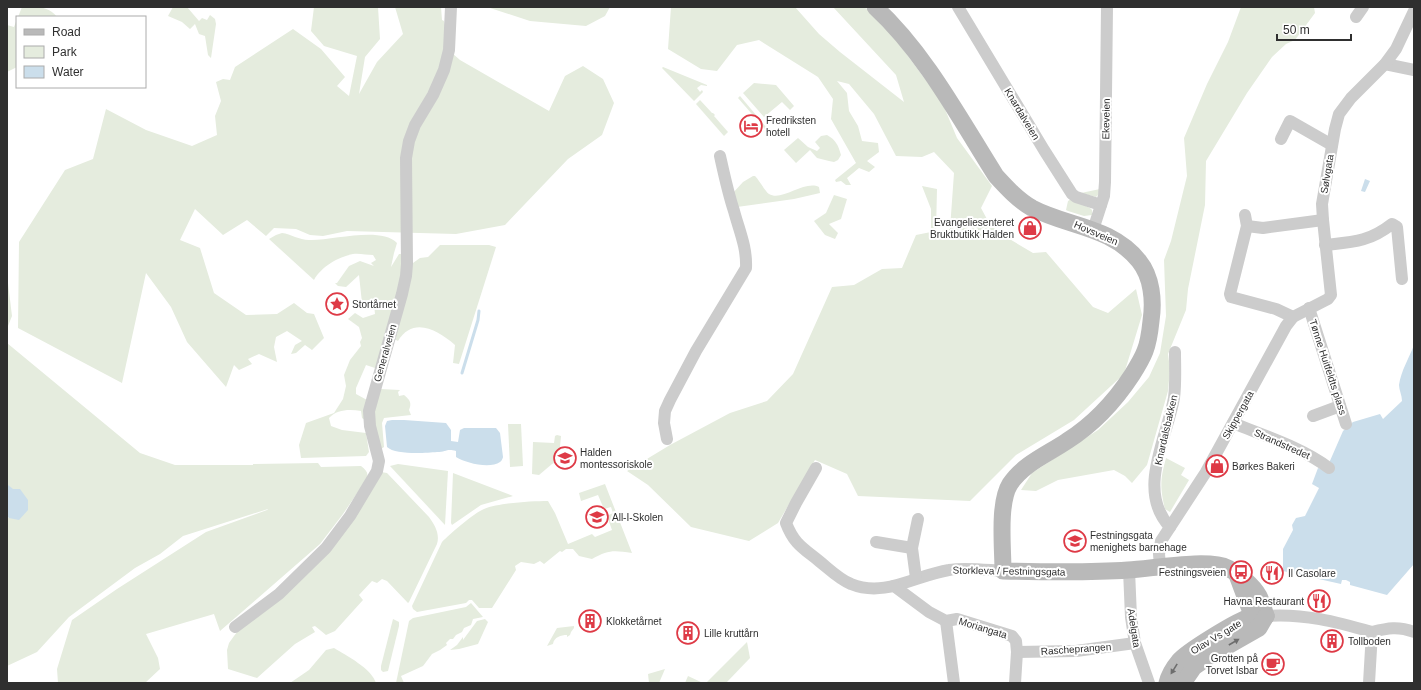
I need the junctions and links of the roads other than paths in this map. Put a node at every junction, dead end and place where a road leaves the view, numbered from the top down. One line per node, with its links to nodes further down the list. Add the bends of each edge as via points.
1 (451, 7): 38 (street, Generalveien, via 450,50 433,95 415,125 406,158 406,276 369,411 379,462 377,471 350,516 326,548 279,594)
2 (875, 7): 13 (street, Hovsveien, via 902,33 919,56 996,176 1010,191 1033,208)
3 (958, 7): 11 (street, Knardalveien, via 1072,194)
4 (1107, 7): 11 (street, Ekeveien, via 1105,182)
5 (1414, 11): 6 (street, Sølvgata, via 1396,49)
6 (1385, 64): 7 (street); 9 (street, Sølvgata, via 1351,98 1339,114)
7 (1414, 70)
8 (1281, 139): 9 (street, via 1290,121)
9 (1332, 145): 12 (street, Sølvgata, via 1322,204)
10 (720, 156): 24 (street, via 733,210 745,244 746,268 670,400 665,411 664,423)
11 (1101, 205): 13 (street, Ekeveien)
12 (1323, 220): 14 (street, Sølvgata); 18 (street, via 1263,228 1246,220 1230,297 1276,309)
13 (1093, 230): 32 (street, Hovsveien, via 1120,242 1139,260 1147,275 1151,286 1152,316 1145,351 1122,390 1102,413 1083,430 1028,465 1009,485 1002,517)
14 (1326, 245): 15 (street, via 1371,238 1392,224 1397,227); 16 (street, Sølvgata, via 1331,295)
15 (1402, 278)
16 (1328, 299): 17 (street, Tønne Huitfeldts plass)
17 (1309, 308): 18 (street); 20 (street, Tønne Huitfeldts plass)
18 (1292, 317): 22 (street, Skippergata)
19 (1175, 352): 28 (street, Knardalsbakken, via 1174,399 1158,457 1154,492 1164,521)
20 (1340, 406): 21 (street); 23 (street, Tønne Huitfeldts plass)
21 (1313, 416)
22 (1234, 423): 26 (street, Strandstredet, via 1295,449); 28 (street, Skippergata)
23 (1346, 424)
24 (667, 439)
25 (816, 468): 35 (street, Storkleva / Festningsgata, via 786,523 791,536 800,546 850,584 879,589)
26 (1329, 468)
27 (918, 519): 30 (street)
28 (1170, 527): 31 (street, Skippergata, via 1161,541)
29 (876, 542): 30 (street)
30 (912, 548): 34 (street)
31 (1160, 566): 33 (street, Storkleva / Festningsgata); 36 (street, Storkleva / Festningsgata, via 1211,564 1235,573 1251,585 1259,596)
32 (1004, 570): 33 (street, Storkleva / Festningsgata); 34 (street, Storkleva / Festningsgata, via 950,570)
33 (1129, 570): 41 (street, Adelgata)
34 (916, 578): 35 (street, Storkleva / Festningsgata)
35 (894, 586): 37 (street, Moriangata, via 929,612)
36 (1266, 616): 39 (street, via 1311,617); 46 (street, Olav Vs gate, one-way to 46, via 1250,617 1197,647 1180,660); 47 (street, Olav Vs gate, one-way to 36, via 1194,667 1259,628)
37 (946, 621): 42 (street, Moriangata, via 957,619 1012,636 1016,641); 43 (street)
38 (235, 627)
39 (1372, 632): 40 (street, via 1395,627); 48 (street)
40 (1414, 632)
41 (1135, 643): 42 (street, Rascheprangen, via 1076,651); 45 (street, Adelgata)
42 (1017, 652): 44 (street, Moriangata)
43 (954, 683)
44 (1015, 683)
45 (1149, 683)
46 (1167, 683)
47 (1183, 683)
48 (1369, 683)

